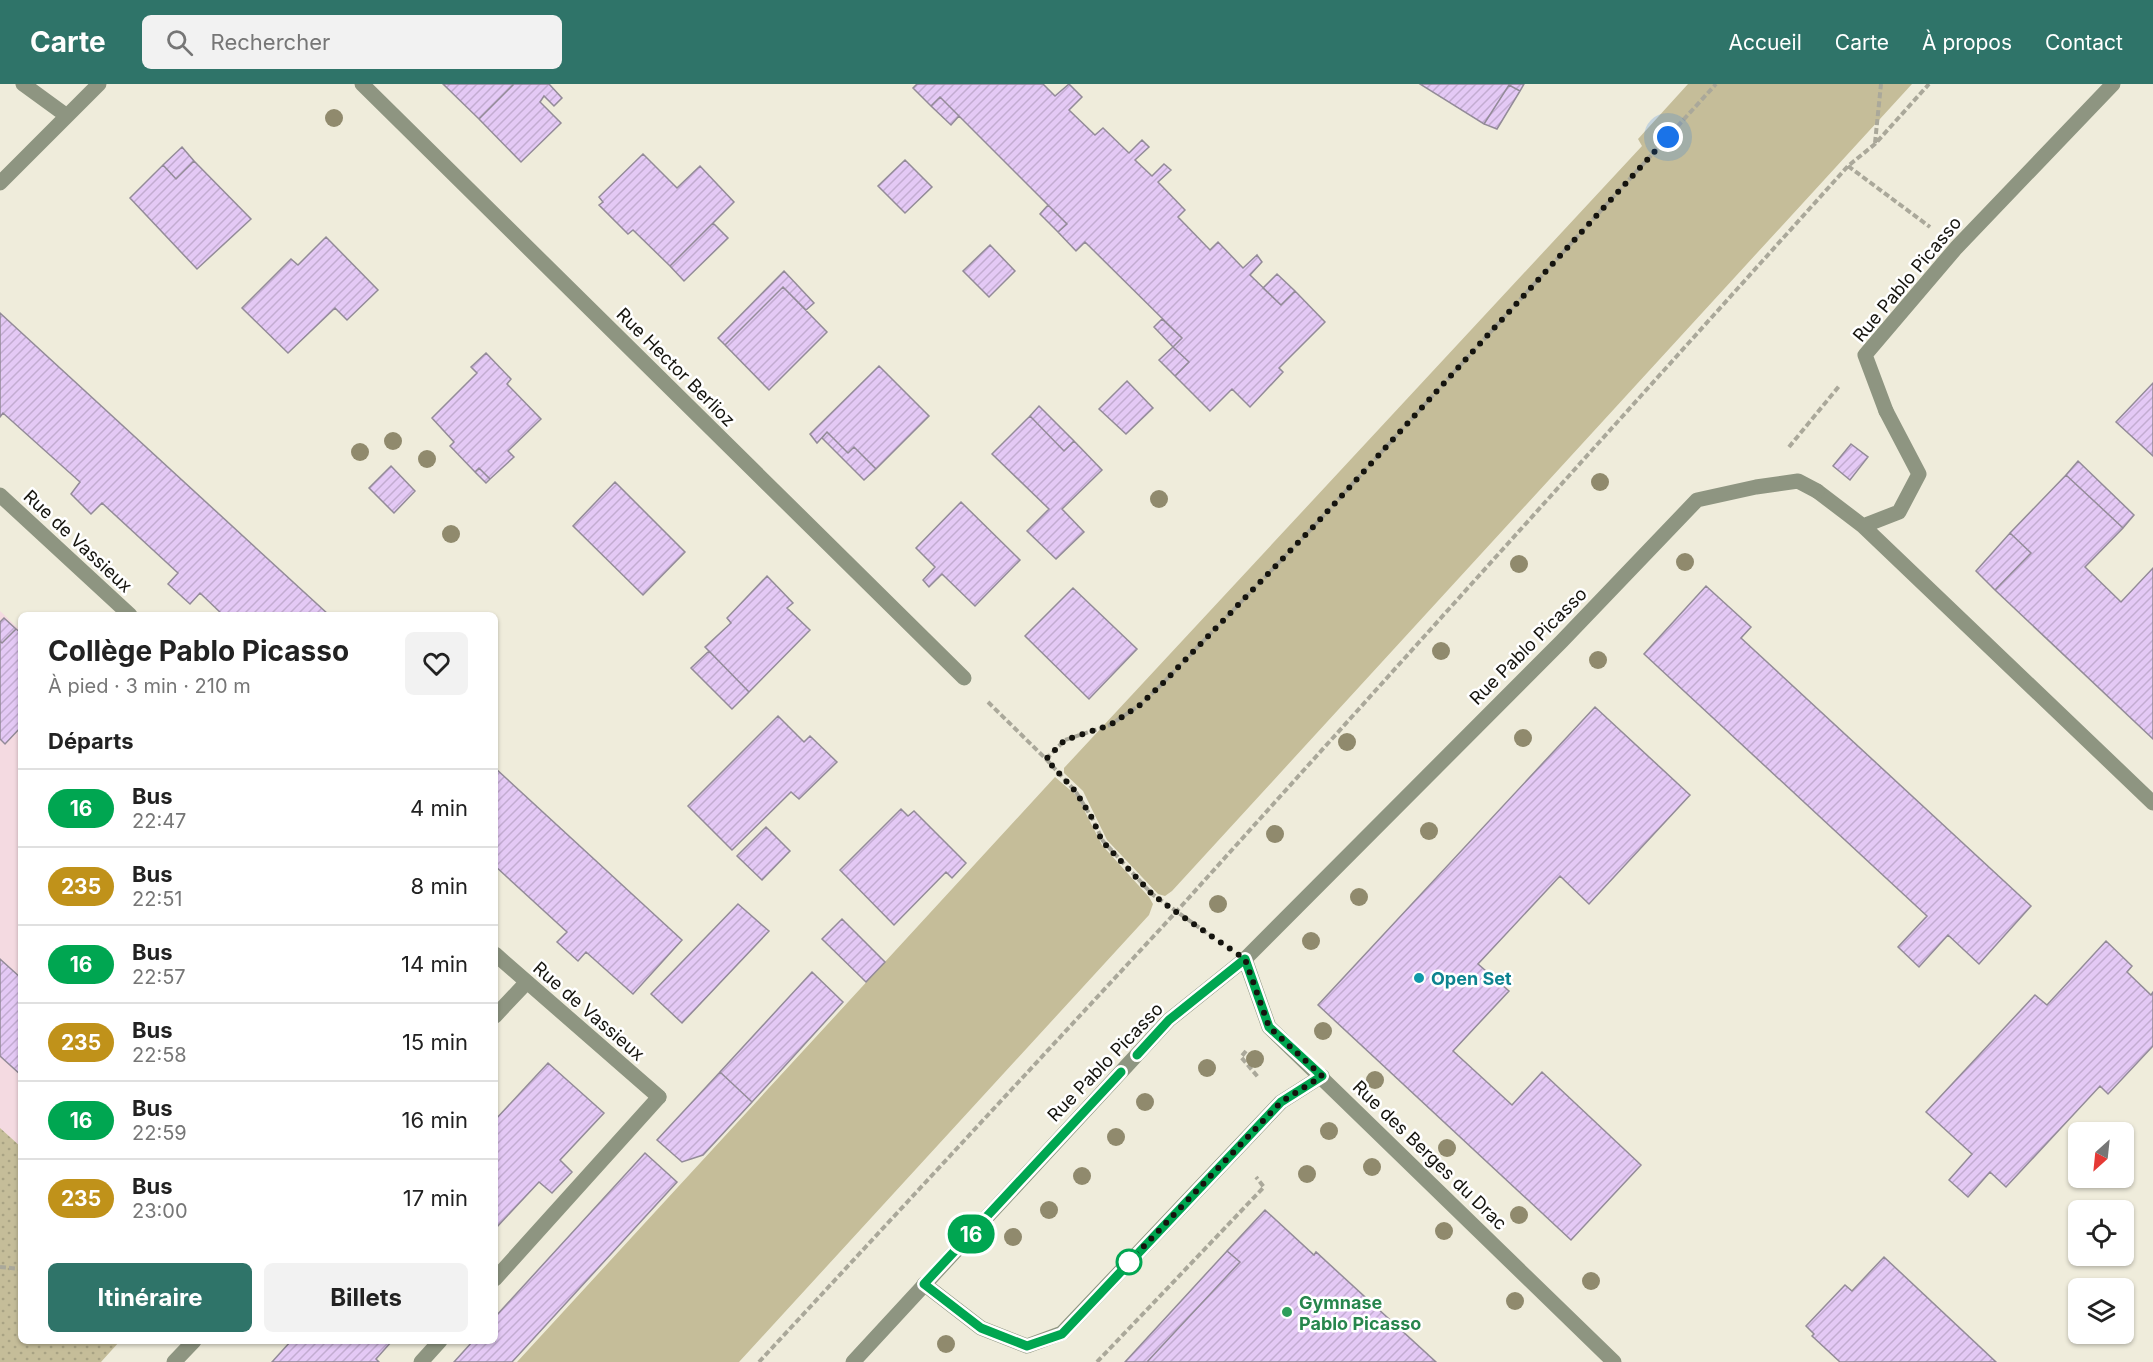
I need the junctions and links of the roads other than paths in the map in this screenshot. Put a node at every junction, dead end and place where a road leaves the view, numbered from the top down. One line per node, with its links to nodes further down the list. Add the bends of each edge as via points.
1 (23, 84): 5 (street)
2 (99, 84): 5 (street)
3 (362, 84): 10 (street, Rue Hector Berlioz)
4 (2113, 84): 8 (street, Rue Pablo Picasso, via 1956,248 1865,354 1886,411 1919,474 1899,512)
5 (67, 116): 6 (street)
6 (0, 183)
7 (0, 495): 9 (street, Rue de Vassieux)
8 (1863, 526): 11 (street); 13 (street, Rue Pablo Picasso, via 1798,481 1697,500)
9 (126, 612)
10 (964, 678)
11 (2153, 803)
12 (498, 957): 14 (street, Rue de Vassieux)
13 (1245, 959): 16 (street, Rue des Berges du Drac, via 1269,1027); 18 (street, Rue Pablo Picasso, via 1169,1020)
14 (526, 982): 15 (street); 17 (street, Rue de Vassieux, via 659,1097)
15 (498, 1013)
16 (1322, 1076): 18 (street, via 1281,1102 1062,1334 1027,1346 981,1328); 24 (street, Rue des Berges du Drac)
17 (498, 1276)
18 (924, 1284): 23 (street, Rue Pablo Picasso)
19 (191, 1344): 21 (street)
20 (437, 1344): 22 (street)
21 (174, 1362)
22 (421, 1362)
23 (853, 1362)
24 (1614, 1362)

